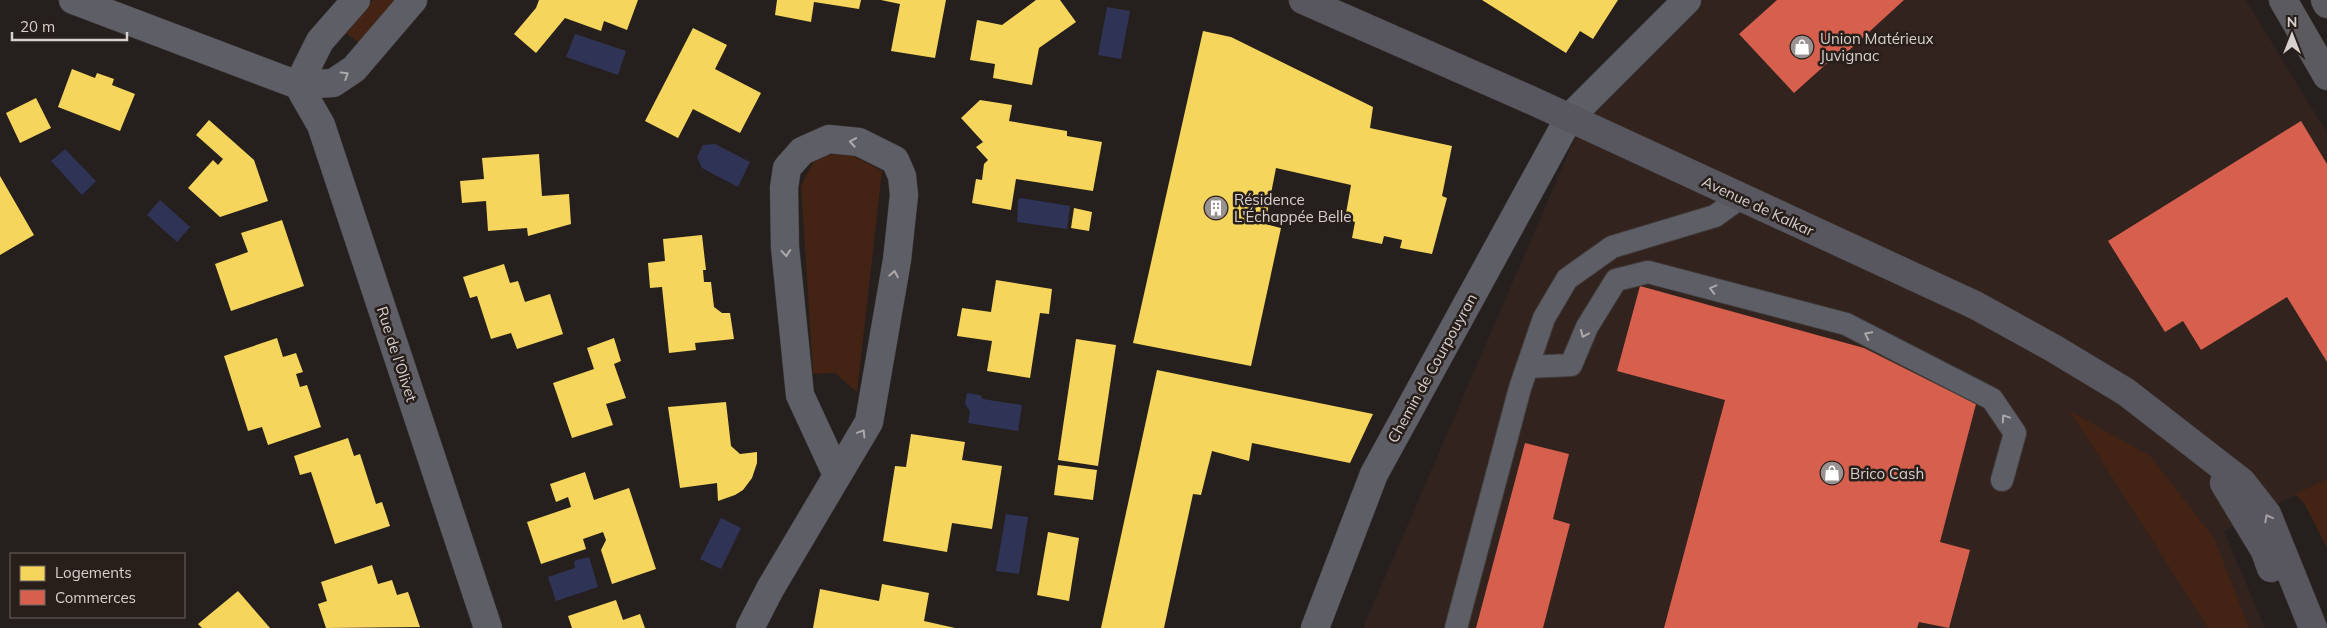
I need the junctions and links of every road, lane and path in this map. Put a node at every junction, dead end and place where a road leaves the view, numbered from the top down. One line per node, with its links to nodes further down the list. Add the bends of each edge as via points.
1 (73, 0): 10 (street)
2 (356, 0): 10 (street, via 320,41)
3 (413, 0): 10 (street, one-way to 3, via 333,83 354,69)
4 (1303, 0): 11 (street, Avenue de Kalkar)
5 (1687, 0): 11 (street, Chemin de Courpouyran)
6 (2283, 0): 9 (highway)
7 (2324, 0): 8 (highway)
8 (2327, 4)
9 (2327, 76)
10 (298, 84): 17 (street, Rue de l'Olivet, via 321,125)
11 (1569, 118): 12 (street, Avenue de Kalkar); 19 (street, Chemin de Courpouyran, via 1374,474)
12 (1740, 198): 13 (lane, via 1715,216 1612,247 1567,279 1544,318); 14 (street, Avenue de Kalkar, via 1975,305 2126,392)
13 (1527, 367): 16 (lane, one-way to 13, via 2015,433 1992,399 1846,324 1648,272 1616,280 1587,327 1571,365); 20 (lane)
14 (2194, 444): 21 (street, Avenue de Kalkar, via 2229,490 2265,551); 22 (street, Avenue de Kalkar, one-way to 14, via 2267,514 2242,482)
15 (838, 475): 15 (street, one-way to 15, via 869,422 897,260 904,195 902,176 895,160 859,142 829,139 802,151 787,168 785,247 800,395); 18 (street)
16 (2002, 480)
17 (488, 628)
18 (750, 628)
19 (1315, 628)
20 (1456, 628)
21 (2294, 628)
22 (2313, 628)

